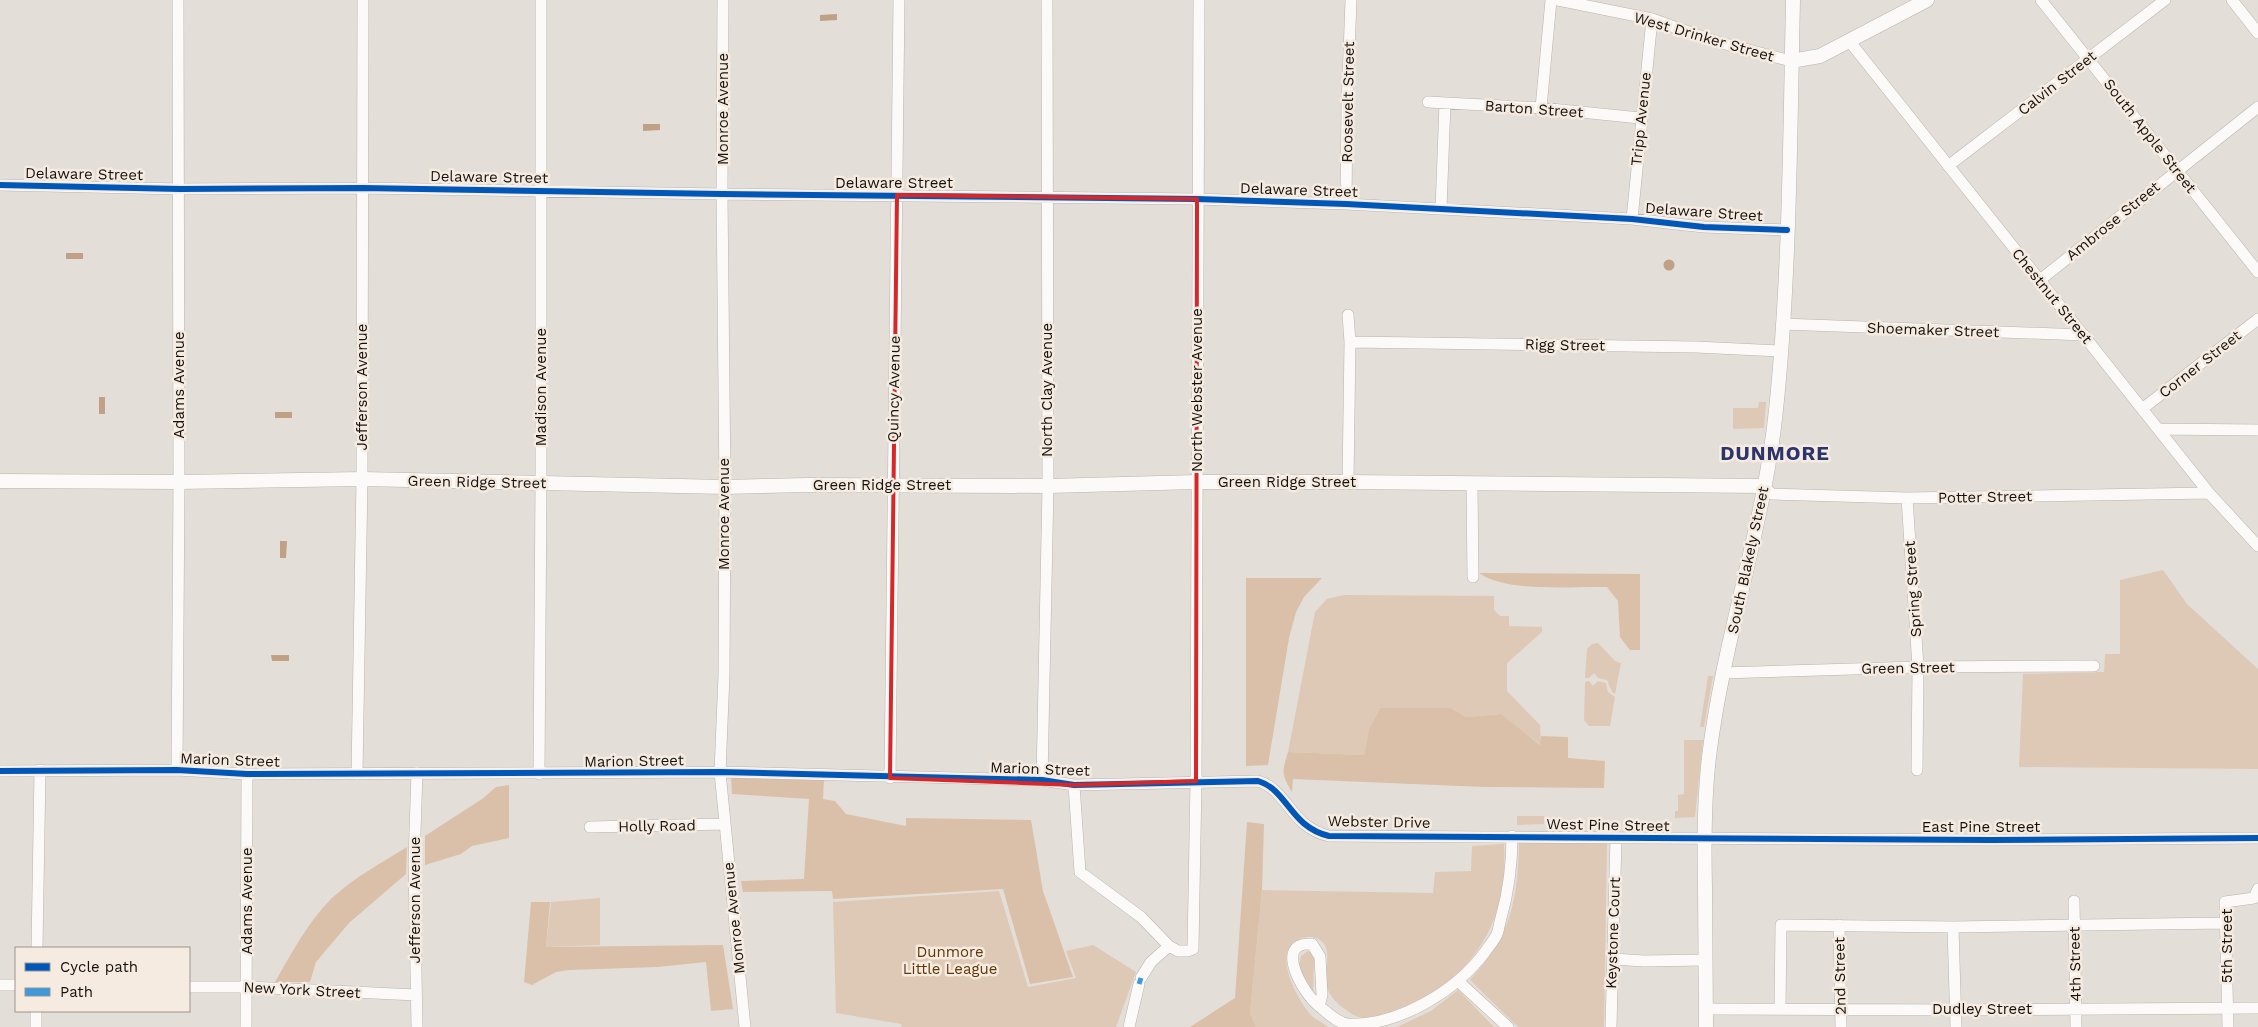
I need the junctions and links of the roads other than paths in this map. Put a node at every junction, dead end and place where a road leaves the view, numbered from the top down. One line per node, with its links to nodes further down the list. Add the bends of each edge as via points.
1 (178, 0): 30 (street, Adams Avenue)
2 (363, 0): 29 (street, Jefferson Avenue)
3 (541, 0): 31 (street, Madison Avenue)
4 (723, 0): 32 (street, Monroe Avenue)
5 (899, 0): 33 (street, Quincy Avenue)
6 (1047, 0): 34 (street, North Clay Avenue)
7 (1199, 0): 35 (street, North Webster Avenue)
8 (1351, 0): 36 (street, Roosevelt Street)
9 (1551, 0): 24 (street)
10 (1558, 0): 16 (street, West Drinker Street)
11 (1793, 0): 20 (main road, South Blakely Street)
12 (1927, 0): 18 (main road)
13 (2041, 0): 19 (street, South Apple Street)
14 (2165, 0): 19 (street, Calvin Street)
15 (2232, 0): 17 (street)
16 (1652, 19): 20 (street, West Drinker Street, via 1714,41); 25 (street, Tripp Avenue)
17 (2258, 33)
18 (1850, 42): 20 (main road, via 1820,56); 26 (street, Chestnut Street)
19 (2089, 58): 26 (street, Calvin Street); 27 (street, South Apple Street)
20 (1792, 62): 39 (main road, South Blakely Street)
21 (1428, 102): 22 (street, Barton Street)
22 (1445, 103): 24 (street, Barton Street); 37 (street)
23 (2258, 107): 27 (street, Ambrose Street)
24 (1541, 108): 25 (street, Barton Street)
25 (1640, 118): 38 (street, Tripp Avenue)
26 (1948, 166): 41 (street, Chestnut Street)
27 (2177, 170): 40 (street, South Apple Street); 41 (street, Ambrose Street)
28 (0, 185): 30 (street, Delaware Street)
29 (363, 188): 30 (street, Delaware Street); 31 (street, Delaware Street); 51 (street, Jefferson Avenue)
30 (180, 189): 53 (street, Adams Avenue)
31 (540, 190): 32 (street, Delaware Street); 56 (street, Madison Avenue)
32 (722, 194): 33 (street, Delaware Street); 61 (street, Monroe Avenue)
33 (897, 195): 34 (street, Delaware Street); 57 (street, Quincy Avenue)
34 (1046, 197): 35 (street, Delaware Street); 59 (street, North Clay Avenue)
35 (1197, 199): 36 (street, Delaware Street); 54 (street, North Webster Avenue)
36 (1346, 204): 37 (street, Delaware Street)
37 (1441, 209): 38 (street, Delaware Street)
38 (1632, 219): 39 (street, Delaware Street, via 1704,227)
39 (1787, 230): 44 (main road, South Blakely Street)
40 (2258, 272)
41 (2040, 280): 45 (street, Chestnut Street)
42 (1348, 315): 46 (street)
43 (2258, 319): 48 (street, Corner Street)
44 (1782, 324): 45 (street, Shoemaker Street); 47 (main road, South Blakely Street)
45 (2084, 335): 48 (street, Chestnut Street)
46 (1350, 342): 47 (street, Rigg Street); 55 (street)
47 (1780, 351): 60 (main road, South Blakely Street, via 1776,409)
48 (2142, 409): 49 (street, Chestnut Street)
49 (2158, 429): 50 (street); 62 (street, Chestnut Street)
50 (2258, 430)
51 (362, 479): 53 (main road, Green Ridge Street); 56 (main road, Green Ridge Street); 76 (street, Jefferson Avenue)
52 (0, 481): 53 (main road, Green Ridge Street)
53 (179, 482): 70 (street, Adams Avenue)
54 (1197, 482): 55 (main road, Green Ridge Street); 59 (main road, Green Ridge Street); 80 (street, North Webster Avenue)
55 (1348, 482): 58 (main road, Green Ridge Street)
56 (541, 483): 61 (main road, Green Ridge Street); 77 (street, Madison Avenue)
57 (893, 485): 59 (main road, Green Ridge Street); 61 (main road, Green Ridge Street); 78 (street, Quincy Avenue)
58 (1472, 485): 60 (main road, Green Ridge Street); 65 (street)
59 (1048, 486): 79 (street, North Clay Avenue)
60 (1763, 486): 63 (street, Potter Street, via 1772,494); 68 (main road, South Blakely Street)
61 (725, 487): 73 (street, Monroe Avenue)
62 (2209, 493): 63 (street, Potter Street); 64 (street, Chestnut Street)
63 (1907, 498): 67 (street, Spring Street)
64 (2258, 546)
65 (1473, 576)
66 (2094, 666): 67 (street, Green Street)
67 (1918, 667): 68 (street, Green Street); 71 (street, Spring Street)
68 (1722, 673): 87 (main road, South Blakely Street, via 1709,757)
69 (40, 770): 70 (street, Marion Street); 72 (street, Marion Street); 96 (street)
70 (177, 770): 75 (street, Marion Street)
71 (1916, 770)
72 (0, 771)
73 (720, 772): 77 (street, Marion Street); 78 (street, Marion Street); 83 (street, Monroe Avenue)
74 (417, 773): 76 (street, Marion Street); 77 (street, Marion Street); 104 (street, Jefferson Avenue, via 414,861)
75 (247, 774): 76 (street, Marion Street); 103 (street, Adams Avenue)
76 (357, 774)
77 (539, 774)
78 (890, 778): 79 (street, Marion Street)
79 (1042, 780): 82 (street, Marion Street)
80 (1196, 781): 81 (street, Marion Street, via 1258,781); 82 (street, Marion Street); 95 (street, via 1194,945 1188,951 1178,951)
81 (1268, 784): 85 (street, Webster Drive, via 1299,821 1317,833 1329,836)
82 (1074, 785): 95 (street, via 1080,872 1130,907)
83 (724, 824): 84 (street, Holly Road); 117 (street, Monroe Avenue)
84 (590, 827)
85 (1512, 836): 86 (street, West Pine Street); 99 (street, via 1510,876 1496,936)
86 (1616, 838): 87 (street, West Pine Street); 97 (street, Keystone Court)
87 (1704, 838): 88 (street, East Pine Street); 98 (main road, South Blakely Street)
88 (2258, 838)
89 (2258, 888): 91 (street, 5th Street, via 2254,898 2225,902)
90 (2074, 901): 93 (street, 4th Street)
91 (2225, 923): 93 (street); 108 (street, 5th Street)
92 (1839, 925): 94 (street); 106 (street, 2nd Street); 111 (street, via 1781,925)
93 (2074, 925): 94 (street); 107 (street, 4th Street)
94 (1953, 927): 112 (street)
95 (1170, 946): 118 (street, via 1151,962 1140,981)
96 (37, 947)
97 (1612, 959): 98 (street); 120 (street, Keystone Court)
98 (1705, 960): 110 (main road, South Blakely Street)
99 (1459, 982): 105 (street, via 1437,999 1384,1025 1347,1024); 119 (street)
100 (0, 985): 101 (street)
101 (15, 985)
102 (190, 987): 103 (street, New York Street)
103 (248, 987): 104 (street, New York Street); 115 (street, Adams Avenue)
104 (416, 995): 116 (street, Jefferson Avenue)
105 (1319, 1006): 105 (street, via 1322,995 1320,957 1312,944 1306,944 1300,946 1292,959 1295,972 1308,995)
106 (1841, 1008): 111 (street, Dudley Street); 112 (street, Dudley Street); 122 (street, 2nd Street)
107 (2076, 1008): 108 (street, Dudley Street); 112 (street, Dudley Street); 124 (street, 4th Street)
108 (2228, 1008): 109 (street, Dudley Street); 125 (street, 5th Street)
109 (2258, 1008)
110 (1706, 1009): 111 (street, Dudley Street); 121 (main road, South Blakely Street)
111 (1780, 1009)
112 (1956, 1010): 123 (street)
113 (36, 1012): 114 (street)
114 (36, 1027)
115 (246, 1027)
116 (416, 1027)
117 (745, 1027)
118 (1129, 1027)
119 (1508, 1027)
120 (1611, 1027)
121 (1706, 1027)
122 (1841, 1027)
123 (1956, 1027)
124 (2076, 1027)
125 (2228, 1027)

